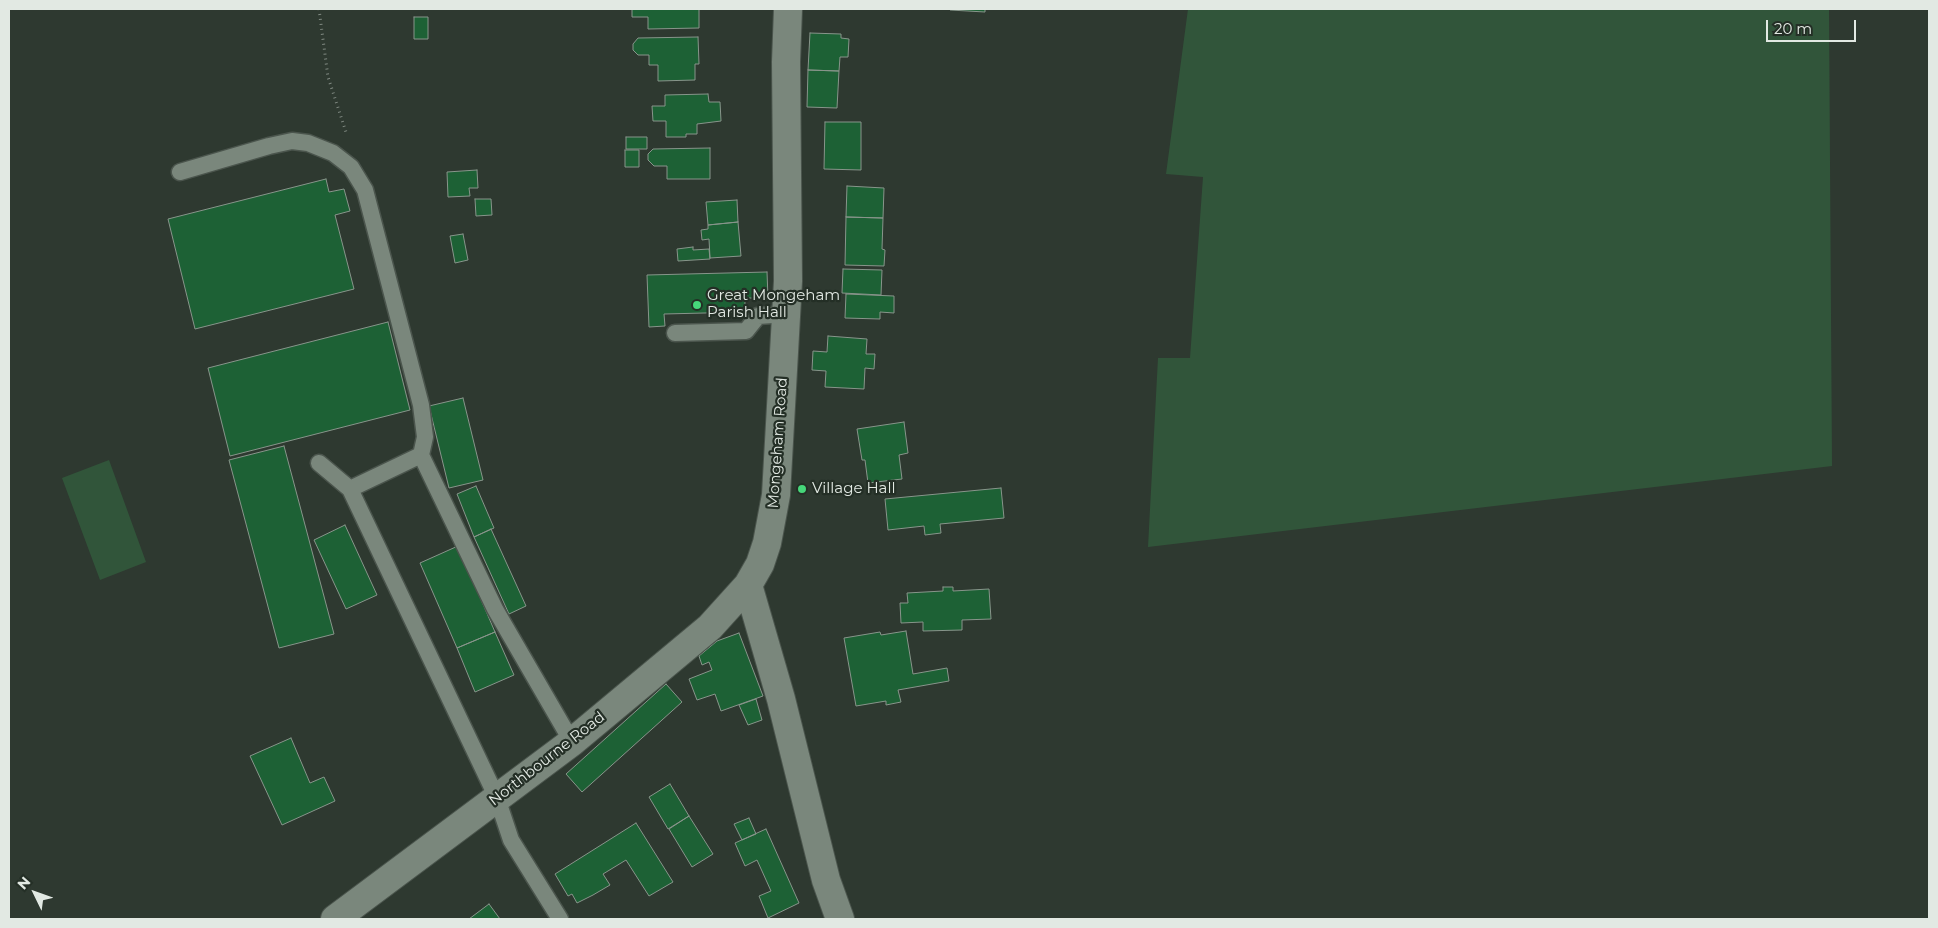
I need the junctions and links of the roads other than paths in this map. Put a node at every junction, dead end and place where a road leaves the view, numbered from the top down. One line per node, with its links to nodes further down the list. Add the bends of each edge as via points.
1 (788, 9): 3 (street, Mongeham Road)
2 (180, 172): 5 (lane, via 292,141 308,142 333,153 351,167 365,190 421,405 425,437)
3 (786, 314): 4 (lane, via 758,316 746,331); 8 (street, Mongeham Road, via 776,495 767,543)
4 (675, 333)
5 (421, 455): 7 (lane); 9 (lane, via 496,609)
6 (319, 463): 7 (lane)
7 (350, 489): 10 (lane)
8 (748, 585): 9 (street, Northbourne Road, via 710,627); 13 (street, via 781,699 826,880)
9 (572, 742): 10 (street, Northbourne Road)
10 (497, 798): 11 (street, Northbourne Road); 12 (lane, via 511,840)
11 (335, 919)
12 (560, 919)
13 (840, 919)

